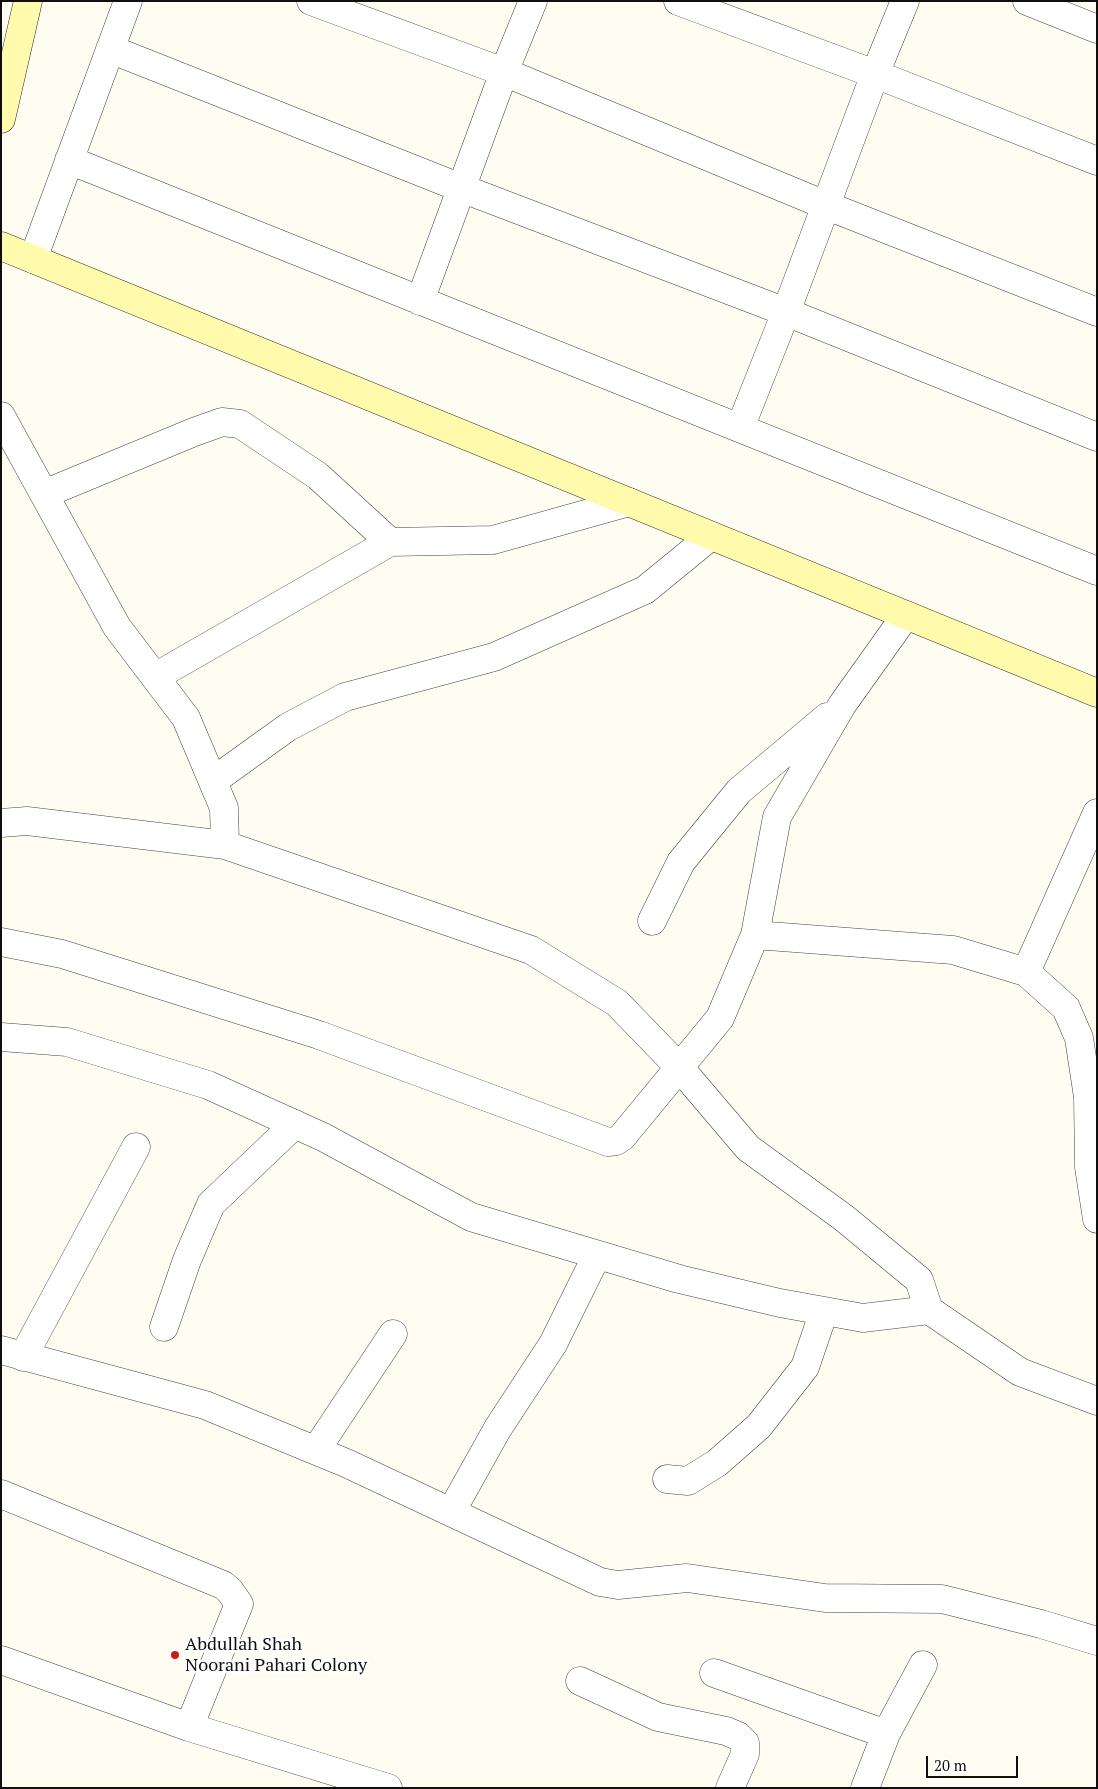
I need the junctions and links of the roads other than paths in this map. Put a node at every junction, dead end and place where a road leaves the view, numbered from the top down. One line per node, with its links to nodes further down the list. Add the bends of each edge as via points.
1 (28, 1): 9 (street)
2 (128, 1): 10 (street)
3 (311, 1): 11 (street)
4 (533, 1): 11 (street)
5 (678, 1): 12 (street)
6 (905, 1): 12 (street)
7 (1027, 1): 8 (street)
8 (1097, 29)
9 (10, 42): 13 (street)
10 (110, 49): 14 (street); 16 (street)
11 (504, 72): 16 (street); 17 (street)
12 (875, 74): 15 (street); 17 (street)
13 (1, 119)
14 (69, 160): 19 (street); 20 (street)
15 (1097, 161)
16 (461, 188): 20 (street); 21 (street)
17 (825, 205): 21 (street); 22 (street)
18 (1, 246): 19 (street)
19 (32, 259): 27 (street)
20 (420, 301): 24 (street)
21 (786, 312): 24 (street); 25 (street)
22 (1097, 312)
23 (1, 416): 26 (street)
24 (740, 428): 30 (street)
25 (1097, 437)
26 (44, 494): 29 (street, via 222,422 240,424 318,476); 32 (street, via 117,627)
27 (629, 502): 28 (street); 29 (street, via 493,540)
28 (711, 536): 31 (street); 35 (street, via 645,590 494,657 344,697 288,727)
29 (390, 542): 32 (street)
30 (1097, 571)
31 (906, 615): 33 (street); 34 (street)
32 (155, 677): 35 (street, via 186,718)
33 (1097, 693)
34 (842, 705): 39 (street, via 739,791 681,862); 40 (street, via 777,817)
35 (213, 781): 38 (street, via 224,808)
36 (1097, 813): 42 (street)
37 (1, 823): 38 (street, via 27,821)
38 (225, 845): 44 (street, via 531,950 617,1003)
39 (652, 921)
40 (755, 935): 42 (street, via 953,950); 44 (street, via 720,1018)
41 (1, 942): 44 (street, via 62,954 319,1035 608,1142 622,1136)
42 (1026, 972): 47 (street, via 1066,1008 1079,1038 1088,1097 1089,1167)
43 (1, 1037): 45 (street, via 67,1042 208,1085)
44 (680, 1068): 49 (street, via 748,1148 844,1218 918,1280)
45 (295, 1124): 48 (street, via 471,1218); 51 (street, via 211,1204)
46 (136, 1148): 53 (street)
47 (1097, 1219)
48 (597, 1255): 50 (street, via 679,1279); 58 (street, via 553,1344 498,1428)
49 (929, 1310): 50 (street, via 863,1318); 54 (street, via 1020,1372)
50 (824, 1311): 56 (street, via 805,1367 759,1426 717,1463 688,1482)
51 (164, 1327)
52 (393, 1334): 55 (street)
53 (12, 1354): 55 (street, via 205,1404)
54 (1097, 1402)
55 (316, 1450): 58 (street)
56 (667, 1479)
57 (1, 1494): 64 (street, via 223,1585 230,1591 238,1604)
58 (451, 1512): 59 (street, via 600,1582 618,1585 687,1578 825,1598 942,1599)
59 (1097, 1641)
60 (1, 1660): 64 (street)
61 (923, 1664): 65 (street)
62 (714, 1673): 65 (street)
63 (580, 1681): 67 (street, via 658,1717 726,1730 738,1736 745,1743 745,1754)
64 (189, 1727): 66 (street)
65 (886, 1734): 68 (street)
66 (388, 1788)
67 (730, 1788)
68 (865, 1788)

